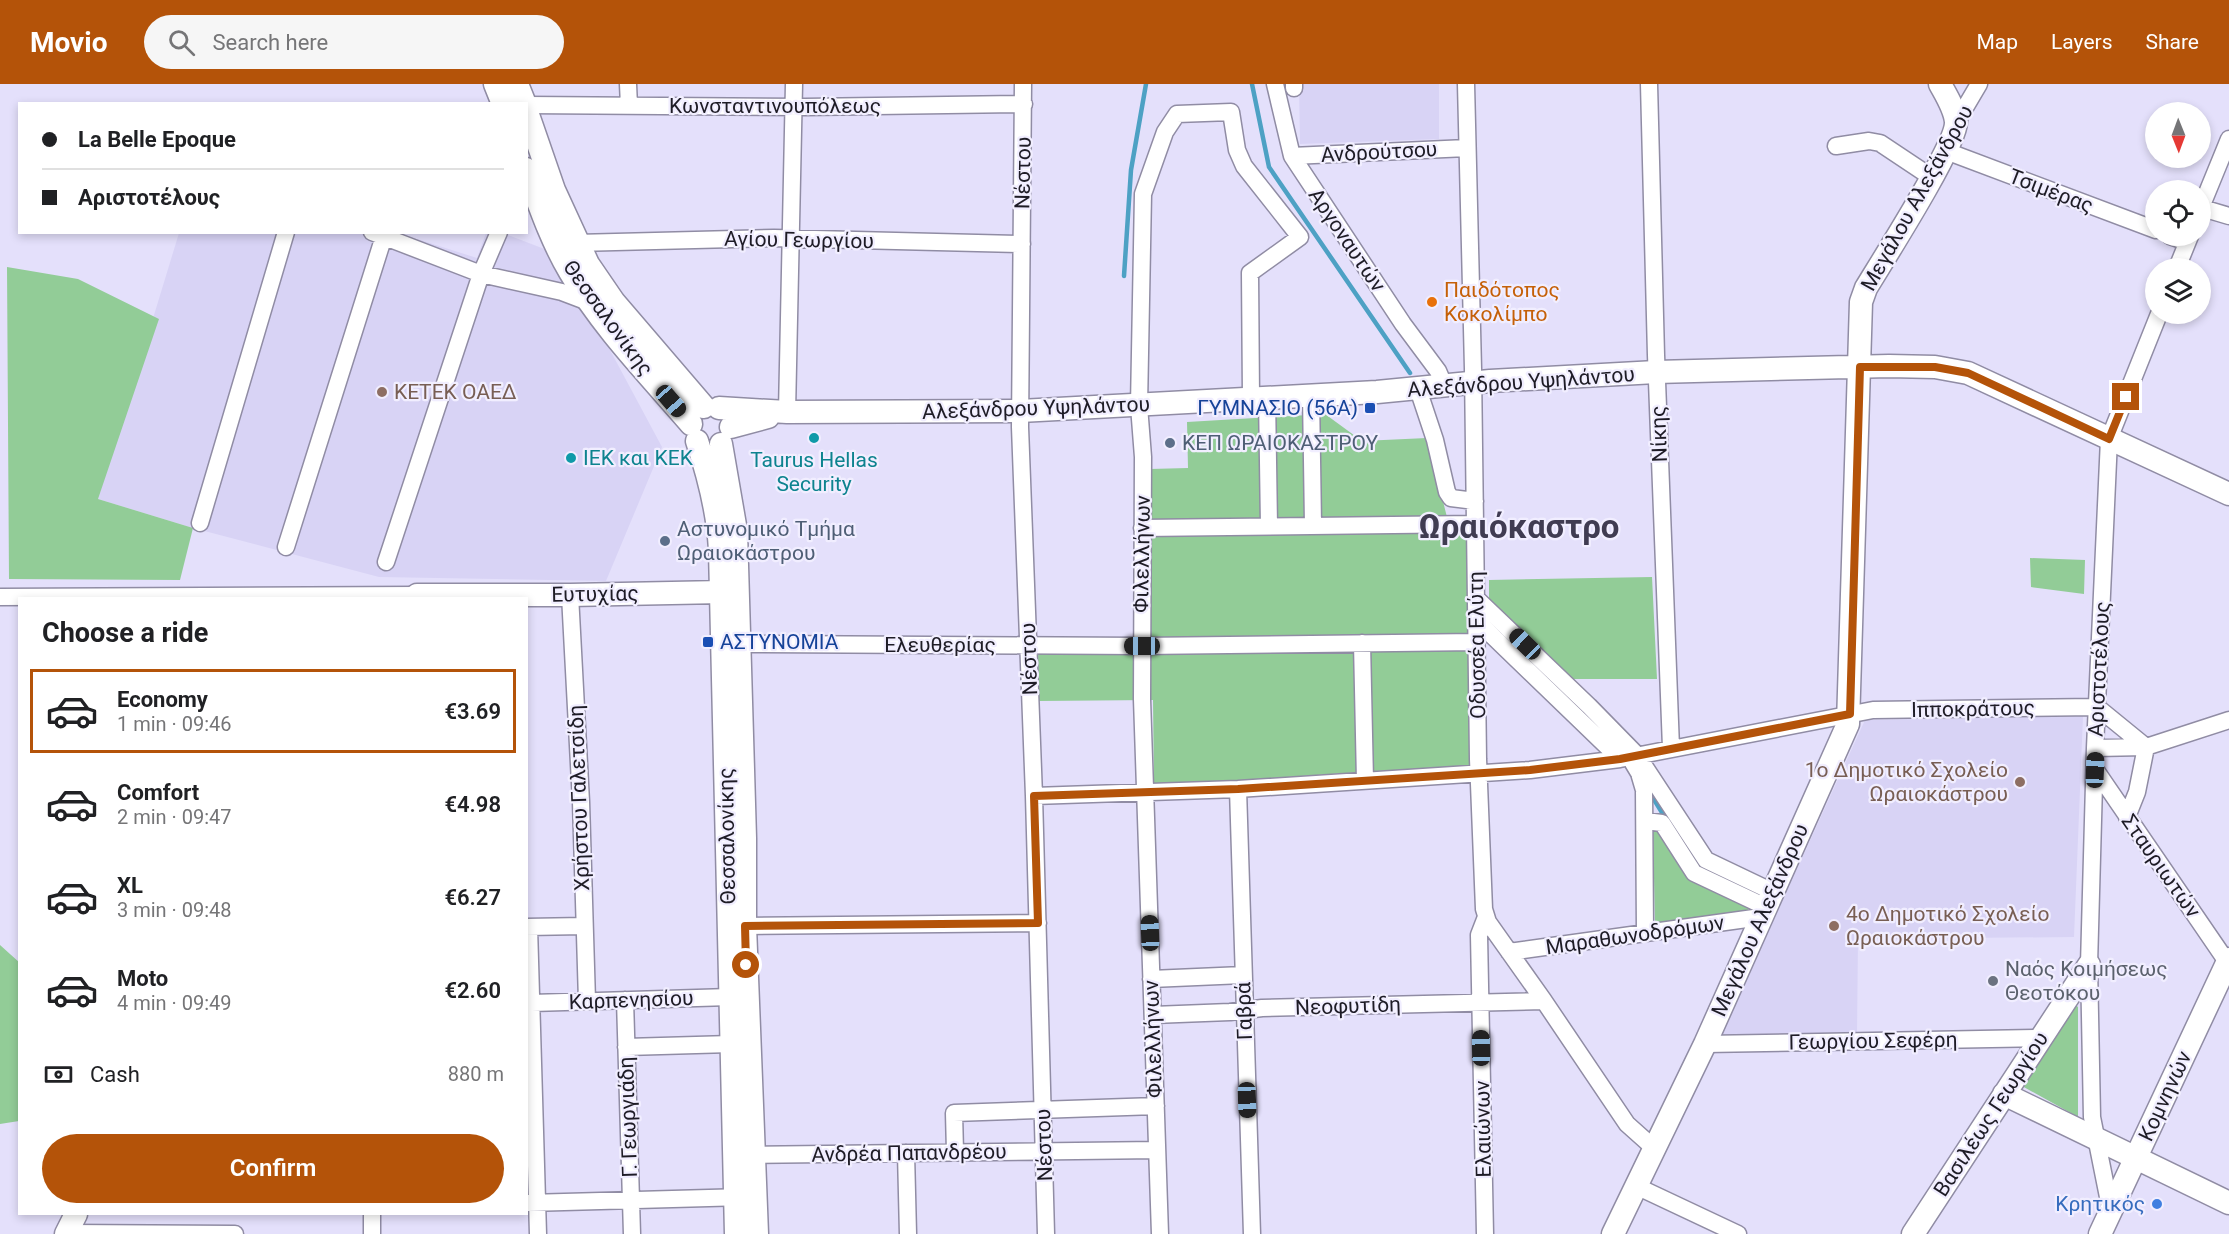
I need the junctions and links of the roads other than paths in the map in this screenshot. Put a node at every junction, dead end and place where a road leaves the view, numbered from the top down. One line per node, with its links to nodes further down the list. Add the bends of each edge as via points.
1 (495, 84): 11 (street)
2 (518, 84): 12 (street, Θεσσαλονίκης)
3 (628, 84): 15 (street)
4 (794, 84): 16 (street)
5 (1023, 84): 13 (street, Νέστου)
6 (1275, 84): 24 (street, Αργοναυτών)
7 (1466, 84): 22 (street, Οδυσσέα Ελύτη)
8 (1649, 84): 41 (street, Νίκης)
9 (1940, 84): 19 (street)
10 (1979, 84): 19 (street, Μεγάλου Αλεξάνδρου)
11 (502, 102)
12 (525, 102)
13 (1024, 104): 16 (street, Κωνσταντινουπόλεως); 36 (street, Νέστου)
14 (528, 106): 15 (street, Κωνσταντινουπόλεως)
15 (629, 106): 16 (street, Κωνσταντινουπόλεως)
16 (794, 106): 34 (street)
17 (1231, 111): 46 (street, Αργοναυτών, via 1237,150 1245,166 1300,237 1250,273); 47 (street, Φιλελλήνων, via 1177,114 1165,132 1143,194)
18 (528, 112): 35 (street, Θεσσαλονίκης)
19 (1956, 123): 23 (street, Μεγάλου Αλεξάνδρου)
20 (2229, 139): 27 (street)
21 (1836, 146): 26 (street, via 1880,143)
22 (1467, 148): 24 (street, Ανδρούτσου); 42 (street, Οδυσσέα Ελύτη)
23 (1946, 151): 26 (street, Μεγάλου Αλεξάνδρου); 30 (street, Τσιμέρας)
24 (1292, 156): 43 (street, Αργοναυτών, via 1438,370)
25 (528, 174): 38 (street, Θεσσαλονίκης, via 558,249)
26 (1931, 177): 40 (street, Μεγάλου Αλεξάνδρου, via 1866,288 1861,302)
27 (2211, 184)
28 (2211, 212): 29 (street)
29 (2229, 216)
30 (2145, 226)
31 (285, 234): 55 (street)
32 (378, 234): 37 (street); 60 (street)
33 (498, 234): 37 (street)
34 (791, 239): 35 (street, Αγίου Γεωργίου); 36 (street, Αγίου Γεωργίου); 49 (street)
35 (576, 243): 50 (street, Θεσσαλονίκης, via 600,284)
36 (1022, 244): 48 (street, Νέστου)
37 (481, 274): 38 (street, via 562,292); 61 (street)
38 (591, 303): 50 (street, Θεσσαλονίκης)
39 (2155, 324): 52 (street, Αριστοτέλους)
40 (1860, 367): 41 (street, Αλεξάνδρου Υψηλάντου); 52 (street, Αλεξάνδρου Υψηλάντου, via 1935,367 1968,373); 74 (street, Μεγάλου Αλεξάνδρου)
41 (1656, 372): 42 (street, Αλεξάνδρου Υψηλάντου); 77 (street, Νίκης)
42 (1473, 382): 43 (street, Αλεξάνδρου Υψηλάντου); 54 (street, Οδυσσέα Ελύτη)
43 (1444, 385): 44 (street, Αλεξάνδρου Υψηλάντου)
44 (1418, 389): 45 (street, Αλεξάνδρου Υψηλάντου); 54 (street, via 1447,492 1451,498)
45 (1311, 395): 46 (street, Αλεξάνδρου Υψηλάντου); 57 (street)
46 (1259, 398): 47 (street, Αλεξάνδρου Υψηλάντου); 58 (street)
47 (1139, 406): 48 (street, Αλεξάνδρου Υψηλάντου); 59 (street, Φιλελλήνων)
48 (1020, 411): 49 (street, Αλεξάνδρου Υψηλάντου); 71 (street, Νέστου)
49 (787, 412): 50 (street); 51 (street)
50 (703, 420): 51 (street, via 728,416); 51 (street, via 709,446); 62 (street, Θεσσαλονίκης, via 717,519)
51 (726, 436): 70 (street, Θεσσαλονίκης, via 736,531)
52 (2109, 439): 53 (street, Αλεξάνδρου Υψηλάντου); 73 (street, Αριστοτέλους)
53 (2229, 494)
54 (1475, 501): 56 (street, Οδυσσέα Ελύτη)
55 (200, 523)
56 (1475, 524): 57 (street); 66 (street, Οδυσσέα Ελύτη)
57 (1313, 525): 58 (street)
58 (1269, 526): 59 (street)
59 (1142, 528): 72 (street, Φιλελλήνων)
60 (286, 547)
61 (386, 562)
62 (722, 592): 63 (street, Ευτυχίας); 100 (street, Θεσσαλονίκης)
63 (570, 595): 65 (street, Ευτυχίας); 91 (street, Χρήστου Γαλετσίδη)
64 (0, 597): 65 (street, Ευτυχίας)
65 (416, 597)
66 (1476, 598): 67 (street, Οδυσσέα Ελύτη); 79 (street, via 1589,706)
67 (1477, 621): 68 (street, Οδυσσέα Ελύτη); 79 (street)
68 (1477, 642): 69 (street, Ελευθερίας); 81 (street, Οδυσσέα Ελύτη)
69 (1362, 643): 72 (street, Ελευθερίας); 82 (street)
70 (739, 644): 71 (street, Ελευθερίας); 92 (street, Θεσσαλονίκης)
71 (1029, 646): 72 (street, Ελευθερίας); 85 (street, Νέστου)
72 (1142, 646): 84 (street, Φιλελλήνων)
73 (2097, 707): 74 (street, Ιπποκράτους, via 1874,710); 76 (street); 78 (street, Αριστοτέλους)
74 (1850, 714): 77 (street, Ιπποκράτους); 88 (street, Μεγάλου Αλεξάνδρου)
75 (2229, 720): 76 (street)
76 (2146, 747): 78 (street); 86 (street, via 2137,792)
77 (1671, 748): 79 (street, Ιπποκράτους)
78 (2095, 748): 80 (street, Αριστοτέλους)
79 (1629, 757): 81 (street, Ιπποκράτους); 87 (street, via 1644,790); 88 (street, via 1704,858)
80 (2095, 770): 86 (street, Σταυριωτών); 97 (street, Αριστοτέλους)
81 (1479, 773): 82 (street, Ιπποκράτους); 89 (street, Οδυσσέα Ελύτη)
82 (1365, 780): 83 (street, Ιπποκράτους)
83 (1238, 789): 84 (street, Ιπποκράτους); 98 (street, Γαβρά)
84 (1146, 793): 85 (street, Ιπποκράτους); 99 (street, Φιλελλήνων)
85 (1034, 796): 90 (street, Νέστου)
86 (2127, 817): 96 (street, Σταυριωτών)
87 (1645, 821): 88 (street, via 1662,823 1697,876); 94 (street)
88 (1767, 906): 94 (street, Μαραθωνοδρόμων); 110 (street, Μεγάλου Αλεξάνδρου)
89 (1486, 917): 95 (street, Οδυσσέα Ελύτη); 104 (street, Ελαιώνων, via 1479,935)
90 (1038, 923): 92 (street); 114 (street, Νέστου)
91 (584, 926): 93 (street); 102 (street, Χρήστου Γαλετσίδη)
92 (745, 926): 121 (street, Θεσσαλονίκης)
93 (528, 927): 105 (street)
94 (1645, 933): 95 (street, Μαραθωνοδρόμων)
95 (1509, 952): 103 (street, Οδυσσέα Ελύτη)
96 (2228, 961): 122 (street, Κομνηνών)
97 (2089, 965): 108 (street, Βασιλέως Γεωργίου); 115 (street, Αριστοτέλους, via 2090,1084)
98 (1243, 975): 99 (street); 106 (street, Γαβρά)
99 (1152, 979): 107 (street, Φιλελλήνων)
100 (730, 997): 101 (street, Καρπενησίου); 109 (street, Θεσσαλονίκης)
101 (625, 1000): 102 (street, Καρπενησίου); 111 (street, Γ. Γεωργιάδη)
102 (587, 1001): 105 (street, Καρπενησίου)
103 (1544, 1001): 104 (street, Νεοφυτίδη); 116 (street, Οδυσσέα Ελύτη, via 1627,1124)
104 (1480, 1002): 106 (street, Νεοφυτίδη); 142 (street, Ελαιώνων)
105 (532, 1003): 126 (street)
106 (1244, 1010): 107 (street, Νεοφυτίδη); 141 (street, Γαβρά)
107 (1153, 1015): 113 (street, Φιλελλήνων)
108 (2041, 1038): 110 (street, Γεωργίου Σεφέρη); 112 (street, Βασιλέως Γεωργίου)
109 (731, 1044): 111 (street); 121 (street, Θεσσαλονίκης)
110 (1705, 1044): 116 (street, Μεγάλου Αλεξάνδρου)
111 (626, 1047): 125 (street, Γ. Γεωργιάδη)
112 (2004, 1094): 115 (street); 145 (street, Βασιλέως Γεωργίου)
113 (1156, 1106): 114 (street, Ανδρέα Παπανδρέου); 117 (street, Φιλελλήνων)
114 (1043, 1110): 118 (street, Νέστου); 119 (street, Ανδρέα Παπανδρέου, via 954,1113)
115 (2095, 1138): 122 (street); 128 (street, Αριστοτέλους)
116 (1655, 1149): 123 (street, Μεγάλου Αλεξάνδρου)
117 (1157, 1150): 118 (street, Ανδρέα Παπανδρέου); 140 (street, Φιλελλήνων)
118 (1044, 1151): 119 (street, Ανδρέα Παπανδρέου); 139 (street, Νέστου)
119 (955, 1152): 120 (street, Ανδρέα Παπανδρέου)
120 (906, 1153): 121 (street, Ανδρέα Παπανδρέου); 138 (street)
121 (744, 1155): 124 (street, Θεσσαλονίκης)
122 (2136, 1158): 127 (street); 128 (street, Κομνηνών)
123 (1636, 1186): 143 (street, Μεγάλου Αλεξάνδρου); 144 (street)
124 (745, 1197): 125 (street); 136 (street, Θεσσαλονίκης); 137 (street, Θεσσαλονίκης)
125 (631, 1201): 126 (street); 135 (street, Γ. Γεωργιάδη)
126 (532, 1203): 134 (street)
127 (2229, 1203)
128 (2111, 1212): 146 (street, Κομνηνών)
129 (76, 1215): 131 (street)
130 (372, 1215): 133 (street)
131 (66, 1234): 132 (street)
132 (235, 1234)
133 (372, 1234)
134 (538, 1234)
135 (632, 1234)
136 (736, 1234)
137 (757, 1234)
138 (908, 1234)
139 (1046, 1234)
140 (1160, 1234)
141 (1252, 1234)
142 (1485, 1234)
143 (1613, 1234)
144 (1738, 1234)
145 (1913, 1234)
146 (2100, 1234)

